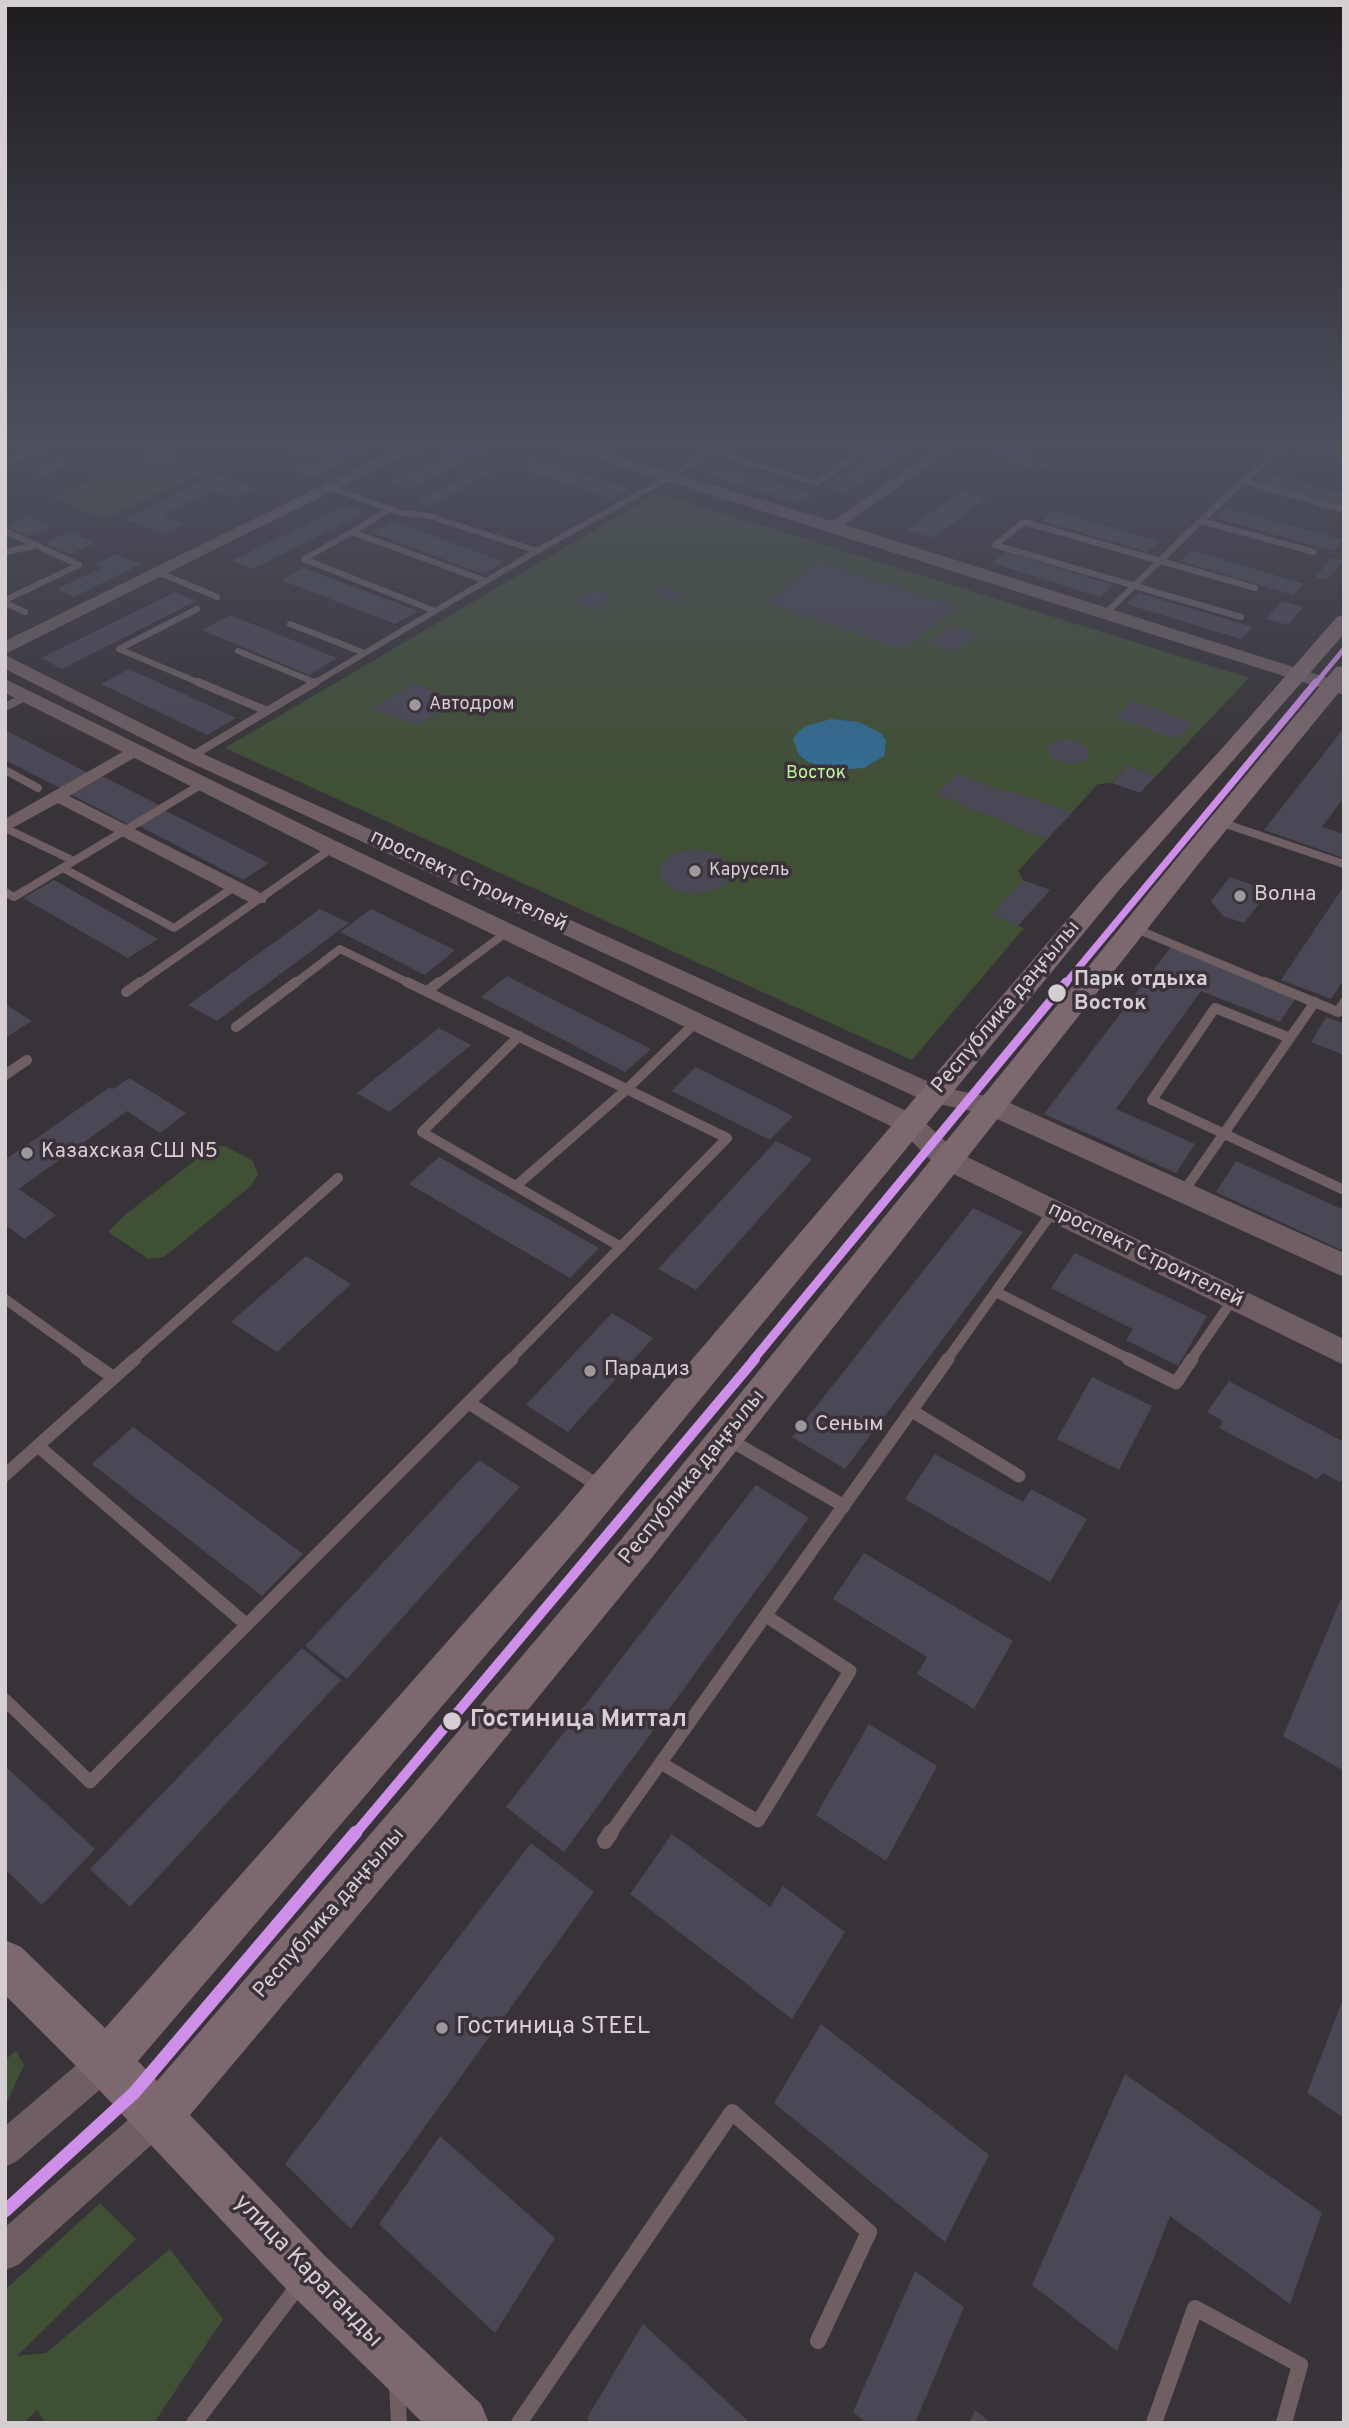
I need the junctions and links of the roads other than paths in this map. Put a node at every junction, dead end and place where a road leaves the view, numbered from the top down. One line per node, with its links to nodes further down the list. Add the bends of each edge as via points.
1 (61, 557): 16 (lane, via 79,565)
2 (192, 557): 11 (street)
3 (307, 557): 18 (lane)
4 (421, 557): 12 (lane)
5 (526, 557): 12 (lane)
6 (931, 557): 20 (street)
7 (1038, 557): 13 (lane)
8 (1147, 557): 10 (lane)
9 (1164, 557): 10 (lane)
10 (1160, 561): 13 (lane); 14 (lane)
11 (160, 573): 15 (lane); 24 (street)
12 (486, 581): 18 (lane)
13 (1135, 585): 20 (lane); 21 (lane)
14 (1255, 589)
15 (217, 597)
16 (5, 602): 19 (lane)
17 (197, 609): 34 (lane, via 120,649)
18 (435, 611): 26 (lane)
19 (25, 612)
20 (1107, 612): 28 (street)
21 (1241, 617)
22 (1344, 621): 28 (main road, Республика даңғылы)
23 (290, 624): 26 (lane)
24 (5, 648)
25 (238, 651): 29 (lane)
26 (362, 652): 29 (lane)
27 (5, 662): 36 (street, проспект Строителей)
28 (1299, 674): 30 (street); 64 (main road, Республика даңғылы, via 1111,884)
29 (314, 682): 34 (lane)
30 (1340, 682): 41 (main road, Республика даңғылы)
31 (5, 685): 32 (street, проспект Строителей)
32 (27, 696): 33 (lane); 35 (street, проспект Строителей)
33 (5, 707)
34 (267, 711): 36 (lane)
35 (133, 751): 38 (street, проспект Строителей); 42 (street)
36 (192, 755): 64 (street, проспект Строителей)
37 (5, 770): 39 (lane)
38 (202, 784): 43 (lane); 44 (street, проспект Строителей)
39 (38, 788)
40 (66, 801): 43 (street)
41 (1220, 822): 46 (lane); 51 (main road, Республика даңғылы)
42 (5, 828): 45 (lane)
43 (125, 831): 45 (lane); 48 (street)
44 (332, 848): 50 (lane); 52 (street, проспект Строителей)
45 (74, 861): 47 (lane)
46 (1344, 864)
47 (63, 867): 48 (lane, via 174,928); 49 (lane, via 13,897)
48 (234, 887): 50 (street)
49 (5, 892)
50 (258, 900): 54 (lane)
51 (1134, 928): 55 (lane); 65 (main road, Республика даңғылы)
52 (506, 932): 53 (lane); 57 (street, проспект Строителей)
53 (427, 991): 58 (lane, via 340,949); 59 (lane)
54 (126, 992)
55 (1315, 1002): 56 (lane); 60 (lane)
56 (1342, 1010)
57 (695, 1023): 63 (lane); 66 (street, проспект Строителей)
58 (236, 1027)
59 (519, 1036): 63 (lane); 70 (lane, via 422,1132)
60 (1290, 1038): 67 (lane); 67 (lane, via 1215,1008 1152,1100)
61 (27, 1060): 62 (lane)
62 (5, 1075)
63 (627, 1089): 70 (lane); 74 (lane, via 727,1138)
64 (934, 1095): 65 (street, проспект Строителей); 66 (main road, Республика даңғылы)
65 (992, 1106): 68 (main road, Республика даңғылы); 72 (street)
66 (910, 1125): 68 (street, проспект Строителей); 87 (main road, Республика даңғылы)
67 (1223, 1135): 71 (lane); 72 (lane)
68 (947, 1159): 73 (street, проспект Строителей); 83 (main road, Республика даңғылы)
69 (338, 1178): 80 (lane)
70 (516, 1186): 74 (lane)
71 (1344, 1190)
72 (1184, 1191): 75 (street)
73 (1053, 1211): 76 (lane); 78 (street, проспект Строителей)
74 (621, 1247): 81 (lane)
75 (1344, 1266)
76 (996, 1293): 78 (lane, via 1176,1383); 82 (lane)
77 (5, 1299): 80 (lane)
78 (1233, 1299): 79 (street, проспект Строителей)
79 (1344, 1353)
80 (114, 1378): 84 (lane)
81 (469, 1403): 87 (lane); 90 (lane)
82 (912, 1411): 86 (lane); 88 (lane)
83 (725, 1438): 88 (lane); 96 (main road, Республика даңғылы, via 420,1809)
84 (38, 1446): 85 (lane); 90 (lane)
85 (5, 1475)
86 (1019, 1476)
87 (604, 1489): 95 (main road, Республика даңғылы)
88 (844, 1506): 89 (lane)
89 (766, 1616): 92 (lane); 92 (lane, via 850,1671 758,1821)
90 (247, 1625): 91 (lane, via 90,1782)
91 (5, 1700)
92 (661, 1763): 93 (lane)
93 (605, 1842)
94 (5, 1963): 95 (main road)
95 (106, 2062): 96 (main road, улица Караганды); 97 (street, Республика даңғылы)
96 (156, 2118): 98 (street, Республика даңғылы); 99 (main road, улица Караганды)
97 (5, 2149)
98 (5, 2252)
99 (307, 2274): 101 (main road, улица Караганды); 102 (lane)
100 (818, 2341): 105 (lane, via 869,2232 732,2112)
101 (396, 2362): 103 (lane); 104 (main road, улица Караганды)
102 (194, 2423)
103 (399, 2423)
104 (462, 2423)
105 (519, 2423)
106 (1154, 2423): 107 (lane, via 1195,2308 1300,2365)
107 (1284, 2423)

